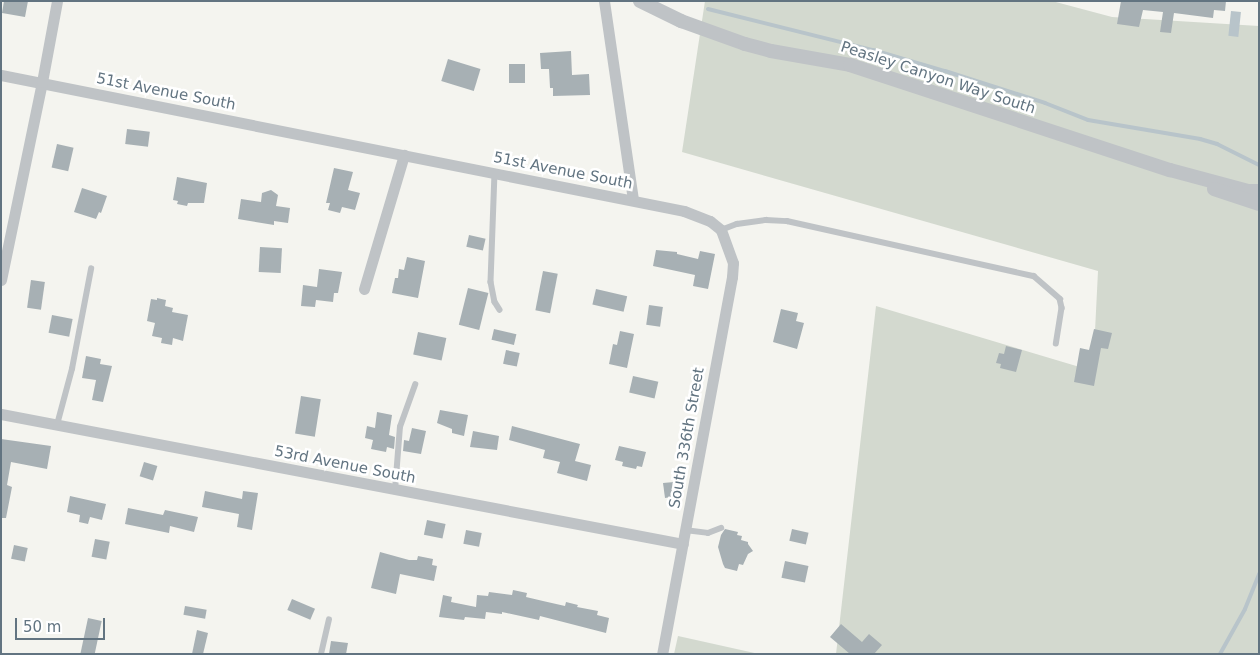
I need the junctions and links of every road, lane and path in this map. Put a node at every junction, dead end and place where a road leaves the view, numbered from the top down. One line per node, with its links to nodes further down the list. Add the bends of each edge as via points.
1 (57, 1): 5 (street)
2 (604, 1): 10 (street)
3 (640, 1): 7 (street, Peasley Canyon Way South, via 681,21 745,44 850,65)
4 (1, 75): 5 (street, 51st Avenue South)
5 (42, 82): 6 (street, 51st Avenue South); 14 (street)
6 (404, 155): 8 (street, 51st Avenue South); 15 (street)
7 (1170, 170): 9 (street, Peasley Canyon Way South, via 1248,191); 11 (street, Peasley Canyon Way South, via 1234,198)
8 (495, 173): 10 (street, 51st Avenue South); 16 (lane, via 491,282)
9 (1259, 191)
10 (633, 200): 12 (street, 51st Avenue South, via 696,215)
11 (1259, 204)
12 (721, 230): 17 (lane, via 737,224 786,221 1034,276 1060,299 1062,308); 23 (street, South 336th Street, via 733,263)
13 (90, 269): 20 (lane, via 72,369)
14 (1, 280)
15 (364, 289)
16 (500, 310)
17 (1056, 344)
18 (415, 385): 21 (lane, via 400,427)
19 (1, 414): 20 (street, 53rd Avenue South)
20 (57, 425): 21 (street, 53rd Avenue South)
21 (395, 490): 24 (street, 53rd Avenue South)
22 (721, 528): 23 (lane, via 708,533)
23 (685, 530): 24 (street, South 336th Street)
24 (683, 544): 27 (street, South 336th Street)
25 (329, 620): 26 (lane)
26 (320, 654)
27 (662, 654)

